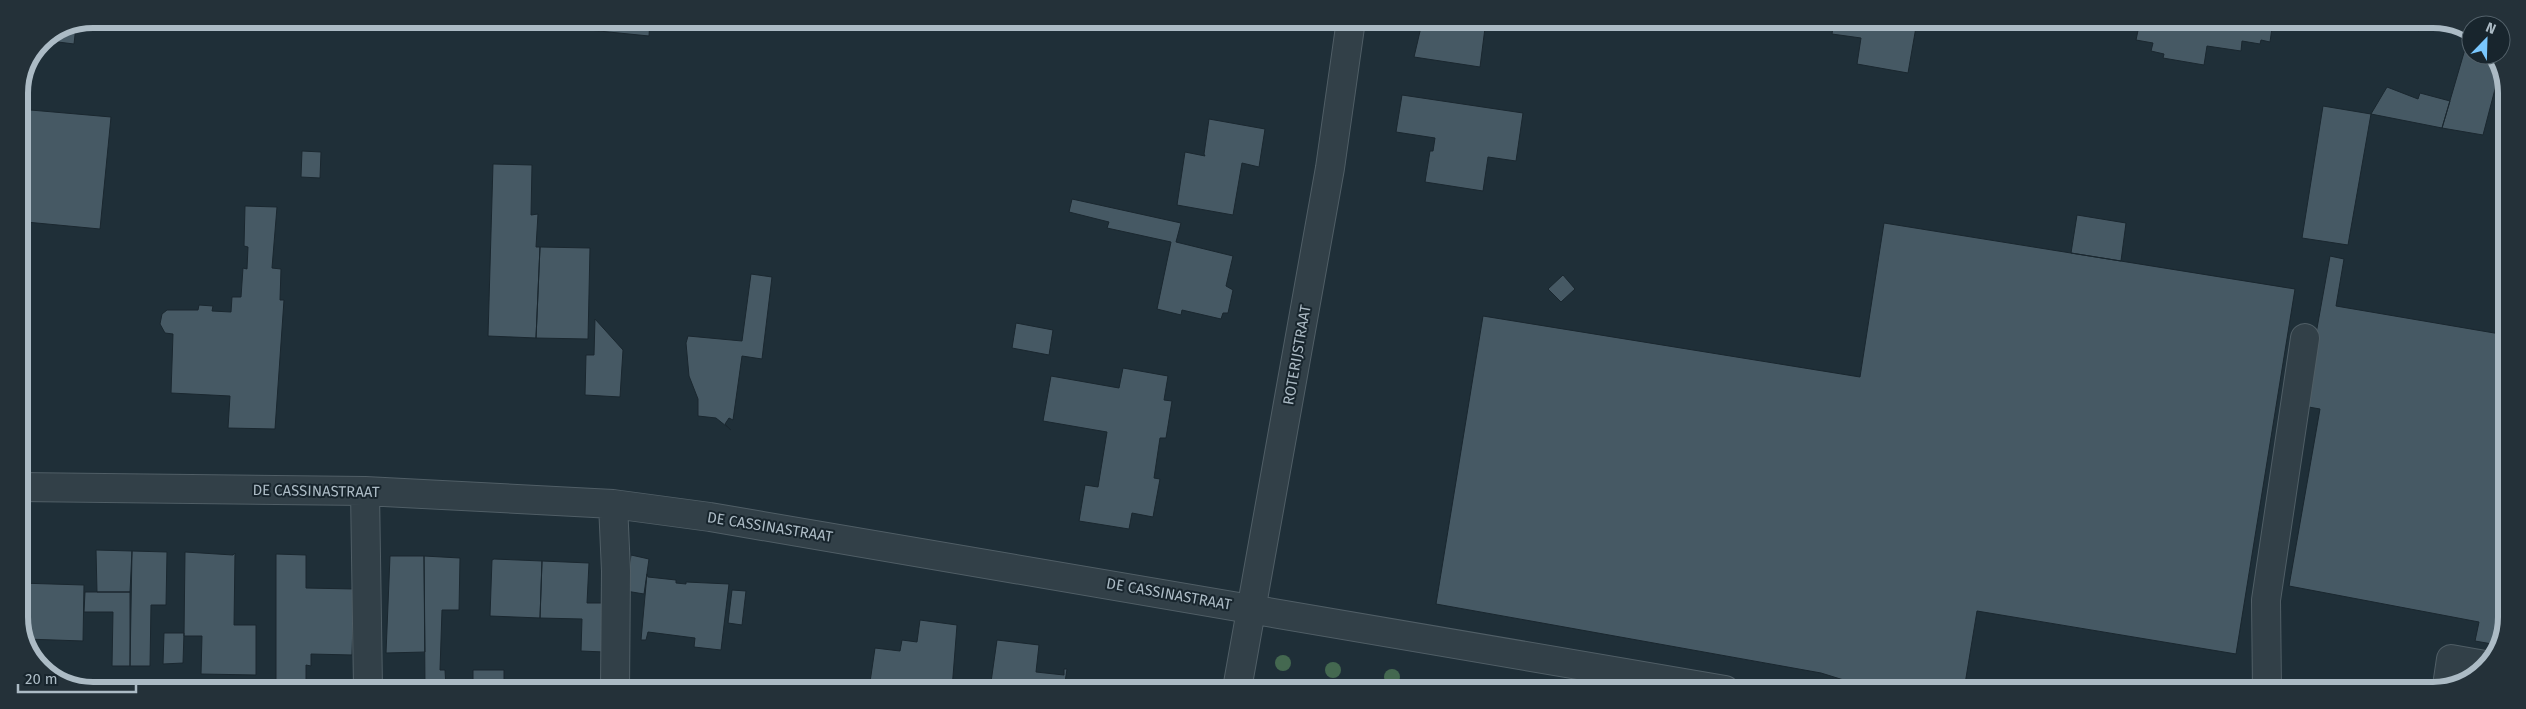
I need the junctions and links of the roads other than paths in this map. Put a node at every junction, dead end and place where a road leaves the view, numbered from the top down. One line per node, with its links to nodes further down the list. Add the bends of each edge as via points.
1 (1350, 28): 6 (street, ROTERIJSTRAAT, via 1330,168)
2 (2305, 338): 14 (street, via 2266,600)
3 (28, 486): 4 (street, DE CASSINASTRAAT)
4 (365, 492): 5 (street, DE CASSINASTRAAT); 10 (street)
5 (613, 504): 6 (street, DE CASSINASTRAAT, via 710,517); 11 (street)
6 (1252, 608): 8 (street, DE CASSINASTRAAT); 12 (street, ROTERIJSTRAAT)
7 (2477, 664): 9 (street, via 2451,659)
8 (1602, 679): 13 (street, DE CASSINASTRAAT)
9 (2448, 680)
10 (368, 682)
11 (615, 682)
12 (1238, 682)
13 (1636, 682)
14 (2267, 682)

